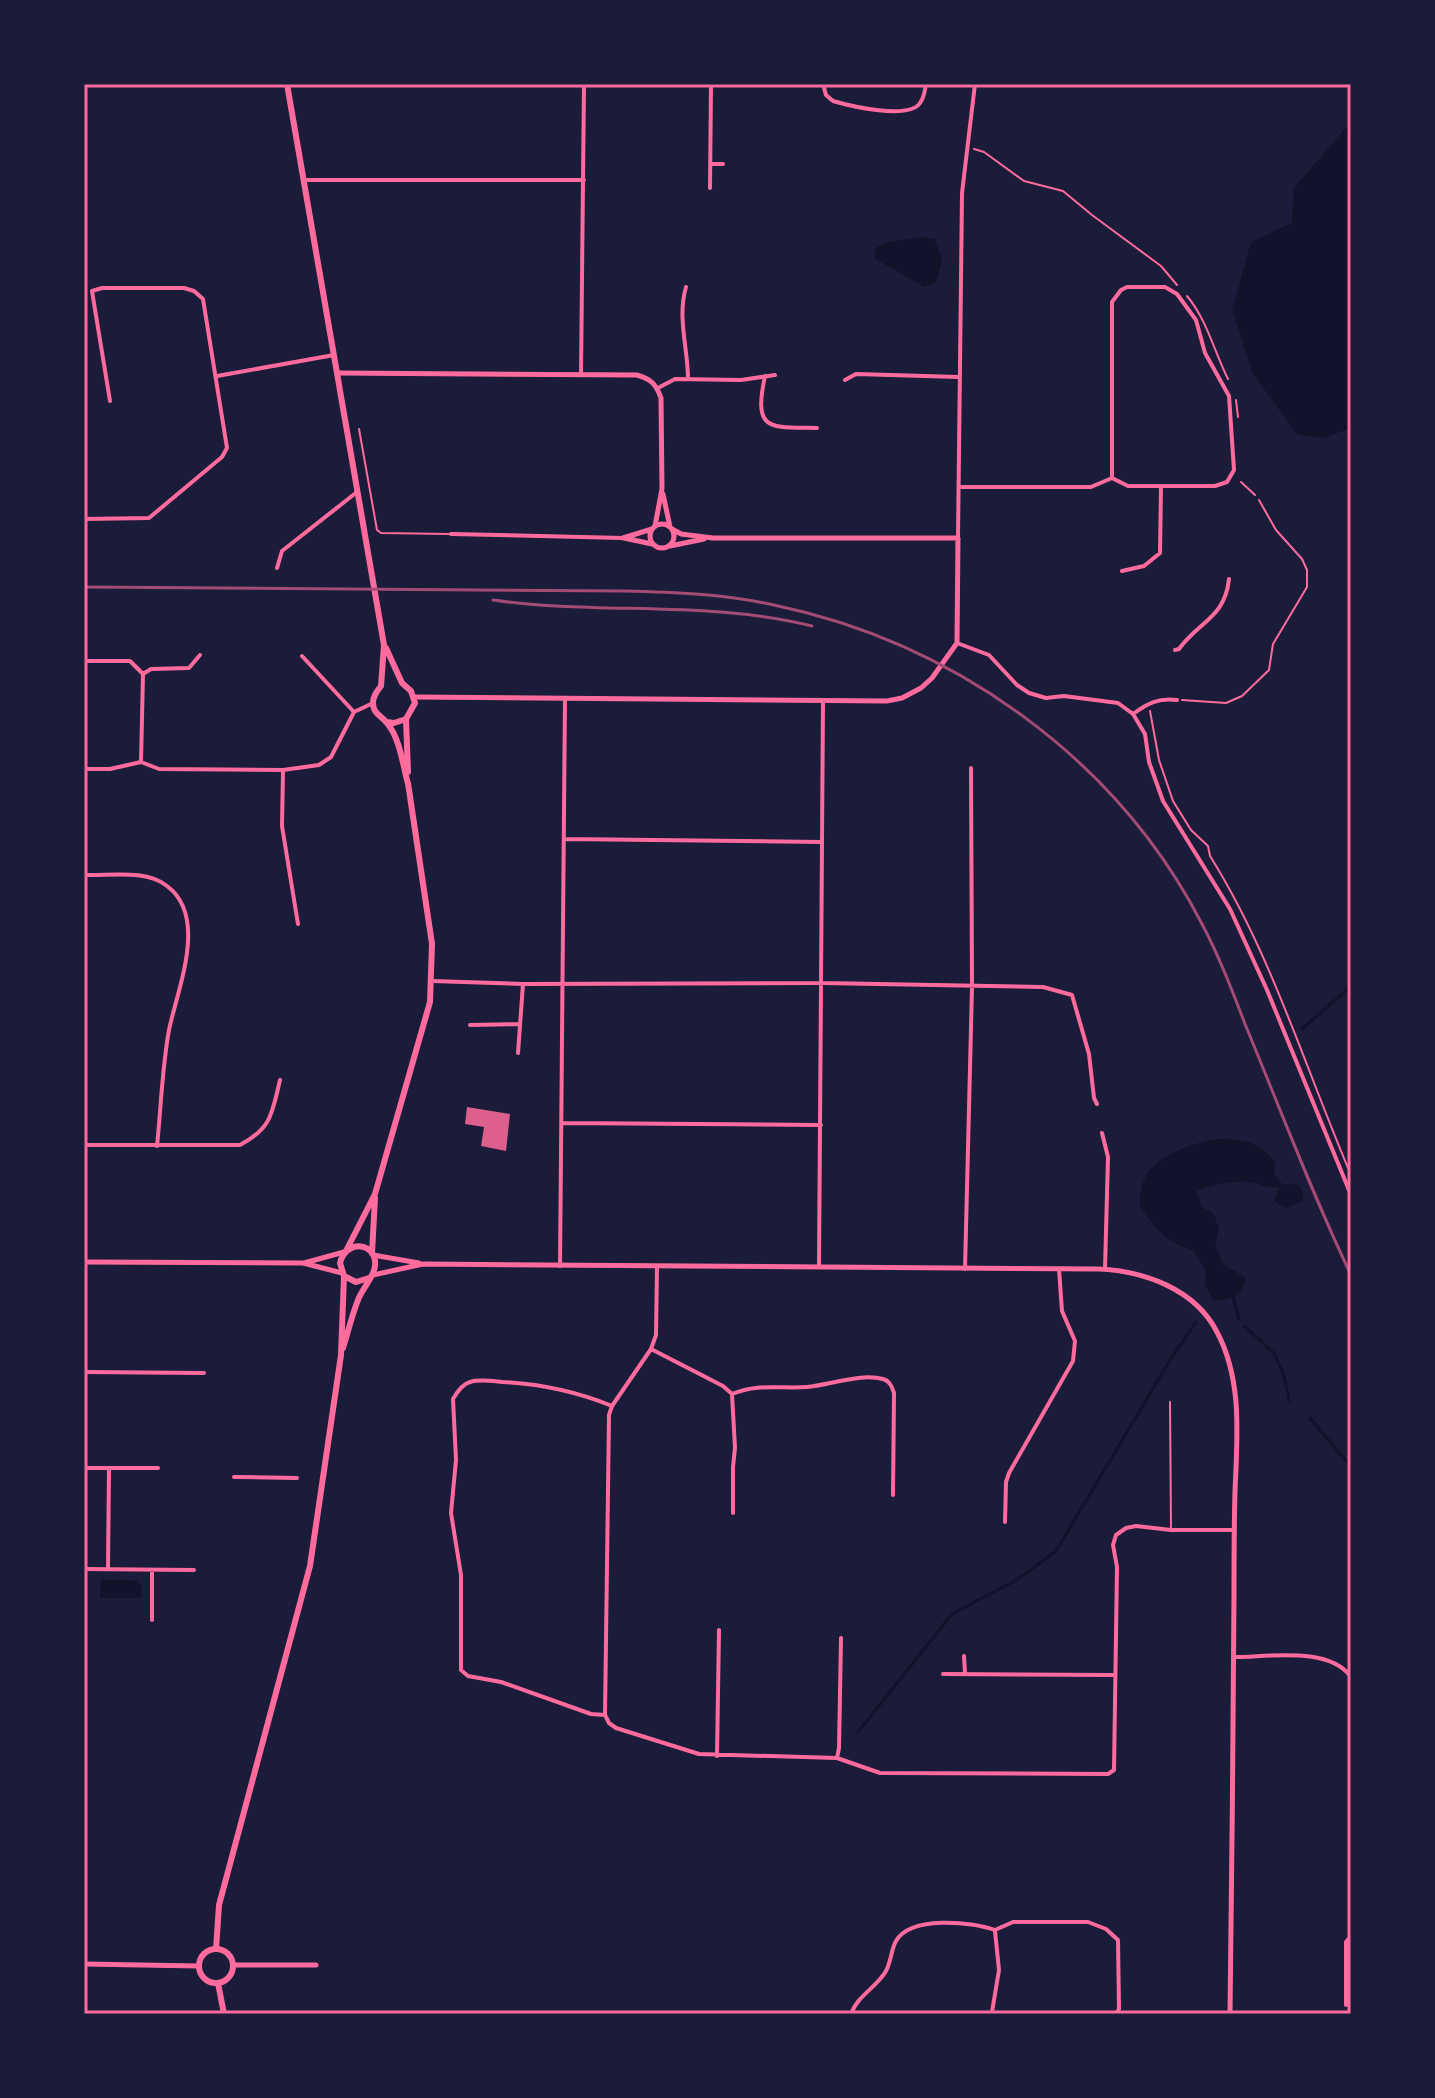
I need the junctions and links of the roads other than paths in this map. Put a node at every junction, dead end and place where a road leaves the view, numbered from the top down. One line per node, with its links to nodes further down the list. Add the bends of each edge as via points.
1 (287, 84): 9 (main road)
2 (584, 84): 10 (street)
3 (711, 84): 7 (street)
4 (823, 84): 5 (street, via 833,101 900,112 920,103)
5 (926, 84)
6 (975, 84): 19 (street, via 962,193)
7 (710, 164): 8 (street); 11 (street)
8 (723, 164)
9 (305, 180): 10 (street); 13 (main road)
10 (584, 180): 15 (street)
11 (710, 188)
12 (686, 287): 20 (street, via 683,343)
13 (334, 355): 14 (main road); 17 (street)
14 (337, 373): 15 (street); 31 (main road)
15 (581, 375): 22 (street, via 637,375)
16 (775, 375): 18 (street)
17 (217, 376): 23 (street, via 203,299 194,291 102,288 92,291); 33 (street, via 227,439 222,457 149,518)
18 (765, 376): 20 (street); 24 (street, via 760,404 768,424)
19 (959, 377): 21 (street, via 856,374); 29 (street)
20 (688, 379): 22 (street)
21 (845, 380)
22 (658, 388): 30 (street)
23 (110, 401)
24 (817, 428)
25 (359, 429): 36 (lane, via 377,530)
26 (1112, 478): 28 (street, via 1128,486); 28 (street, via 1112,302 1127,287 1165,287 1196,320 1205,353 1229,396 1234,470 1218,486); 29 (street, via 1091,487)
27 (1241, 482): 32 (lane)
28 (1161, 486): 43 (street, via 1160,553 1144,566)
29 (959, 487): 39 (street)
30 (662, 489): 34 (street); 35 (street)
31 (357, 492): 42 (street, via 282,551); 46 (main road)
32 (1255, 495)
33 (84, 519)
34 (653, 527): 35 (street); 37 (street); 40 (street)
35 (671, 528): 38 (street); 41 (street)
36 (451, 534): 37 (street)
37 (623, 538): 40 (street)
38 (713, 538): 39 (street); 41 (street)
39 (958, 538): 45 (street)
40 (652, 544): 41 (street, via 660,549)
41 (670, 546)
42 (277, 568)
43 (1122, 571)
44 (1229, 579): 47 (street, via 1228,594 1211,620)
45 (957, 643): 55 (street, via 932,678 902,698); 59 (street, via 989,655 1029,693 1118,703)
46 (384, 645): 52 (main road); 52 (main road)
47 (1175, 650)
48 (200, 655): 51 (street, via 189,668)
49 (302, 656): 58 (street)
50 (84, 661): 51 (street, via 130,661)
51 (143, 674): 62 (street)
52 (391, 684): 53 (main road); 57 (main road)
53 (414, 697): 54 (street); 60 (main road, via 414,709)
54 (565, 698): 55 (street); 67 (street)
55 (823, 700): 68 (street)
56 (1177, 700): 59 (street, via 1150,702)
57 (373, 703): 58 (street); 61 (main road)
58 (354, 712): 65 (street, via 331,757 319,765)
59 (1133, 714): 87 (street, via 1145,734 1156,784 1230,909 1267,990)
60 (406, 719): 61 (main road); 66 (main road)
61 (387, 722): 66 (main road)
62 (141, 762): 64 (street); 65 (street, via 159,769)
63 (971, 768): 75 (street)
64 (84, 769)
65 (283, 770): 70 (street, via 282,826)
66 (408, 784): 71 (main road, via 432,944)
67 (565, 839): 68 (street); 74 (street)
68 (822, 842): 72 (street)
69 (84, 875): 85 (street, via 156,879 170,887 183,906 188,958 169,1032)
70 (298, 924)
71 (432, 981): 73 (street); 86 (main road, via 426,1022)
72 (823, 983): 74 (street); 75 (street); 82 (street)
73 (523, 984): 74 (street); 76 (street)
74 (563, 984): 81 (street)
75 (972, 987): 80 (street, via 1043,987 1072,995); 96 (street)
76 (520, 1024): 77 (street); 78 (street)
77 (470, 1025)
78 (518, 1053)
79 (280, 1080): 85 (street, via 271,1120 258,1136 240,1145)
80 (1097, 1104)
81 (562, 1123): 82 (street); 93 (street)
82 (821, 1125): 95 (street)
83 (1102, 1133): 98 (street, via 1108,1157)
84 (84, 1145): 85 (street)
85 (157, 1146)
86 (375, 1194): 88 (main road); 89 (main road)
87 (1351, 1195)
88 (345, 1252): 89 (main road, via 358,1246); 91 (street); 99 (main road, via 340,1260)
89 (372, 1254): 92 (street); 100 (main road, via 376,1263)
90 (84, 1262): 91 (street)
91 (303, 1263): 99 (street)
92 (423, 1264): 93 (street); 100 (street)
93 (560, 1266): 94 (street)
94 (657, 1267): 95 (street); 101 (street)
95 (819, 1267): 96 (street)
96 (965, 1269): 97 (street)
97 (1059, 1269): 98 (street); 115 (street, via 1062,1311 1075,1341 1073,1361 1009,1473)
98 (1105, 1269): 117 (street, via 1163,1283 1197,1306 1216,1329 1233,1375 1238,1442)
99 (343, 1274): 100 (main road, via 356,1282); 102 (main road)
100 (370, 1276): 102 (main road)
101 (651, 1349): 105 (street); 107 (street)
102 (341, 1355): 136 (main road, via 310,1566 219,1905)
103 (84, 1372): 104 (street)
104 (204, 1373)
105 (732, 1394): 113 (street, via 758,1386 808,1387 839,1380 883,1379 891,1384); 114 (street)
106 (1170, 1402): 116 (lane)
107 (612, 1406): 131 (street); 131 (street, via 542,1384 482,1380 468,1382 453,1399 456,1460 451,1513 461,1575 461,1670)
108 (84, 1468): 109 (street)
109 (109, 1468): 110 (street); 119 (street)
110 (158, 1468)
111 (234, 1477): 112 (street)
112 (297, 1478)
113 (893, 1495)
114 (733, 1513)
115 (1005, 1522)
116 (1171, 1530): 117 (street); 129 (street, via 1136,1526 1116,1535)
117 (1234, 1530): 126 (street)
118 (84, 1569): 119 (street)
119 (108, 1569): 120 (street)
120 (152, 1570): 121 (street); 122 (street)
121 (194, 1570)
122 (152, 1620)
123 (719, 1630): 132 (street)
124 (841, 1638): 133 (street)
125 (964, 1656): 127 (street)
126 (1233, 1657): 130 (street, via 1326,1658 1341,1664); 147 (street)
127 (965, 1673): 128 (street); 129 (street)
128 (943, 1674)
129 (1115, 1675): 133 (street, via 1114,1770 1108,1774 880,1773)
130 (1351, 1677)
131 (605, 1715): 132 (street, via 616,1728)
132 (717, 1757): 133 (street)
133 (837, 1758)
134 (995, 1930): 143 (street, via 999,1970); 145 (street, via 975,1923 912,1926 896,1940 885,1972); 146 (street, via 1013,1922 1088,1922 1106,1929 1118,1940)
135 (1351, 1936): 142 (street, via 1346,1942)
136 (216, 1949): 138 (main road, via 226,1952); 140 (main road, via 202,1956)
137 (84, 1964): 140 (street)
138 (234, 1965): 139 (street); 141 (main road, via 231,1976)
139 (316, 1965)
140 (199, 1966): 141 (main road, via 202,1977)
141 (218, 1983): 144 (main road)
142 (1346, 2005)
143 (992, 2012)
144 (224, 2014)
145 (851, 2014)
146 (1116, 2014)
147 (1230, 2014)

